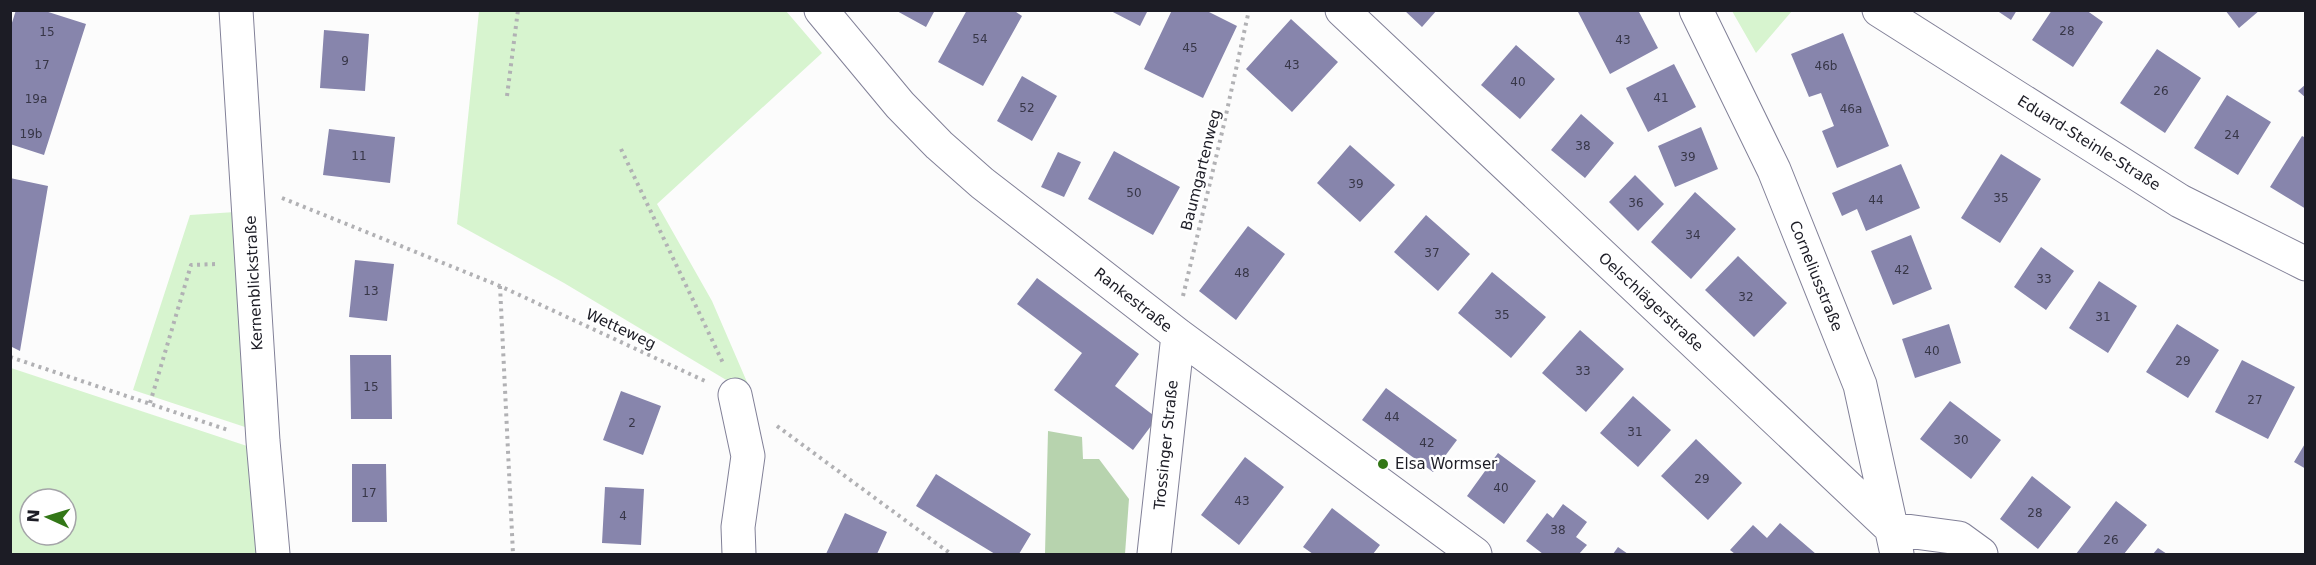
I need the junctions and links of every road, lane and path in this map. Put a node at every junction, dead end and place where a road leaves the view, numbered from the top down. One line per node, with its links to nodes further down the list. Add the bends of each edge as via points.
1 (236, 10): 10 (street, Kernenblickstraße)
2 (518, 10): 8 (path)
3 (821, 10): 14 (street, Rankestraße, via 939,146)
4 (1249, 10): 14 (path, Baumgartenweg, via 1184,289)
5 (1342, 10): 19 (street, Oelschlägerstraße)
6 (1696, 10): 19 (street, Corneliusstraße, via 1774,170 1860,385)
7 (1879, 10): 12 (street, Eduard-Steinle-Straße, via 2180,201)
8 (507, 96)
9 (621, 149): 16 (path, via 717,347)
10 (248, 185): 11 (street, Kernenblickstraße); 13 (path, Wetteweg)
11 (253, 262): 17 (path, via 191,265); 20 (street, Kernenblickstraße)
12 (2306, 264)
13 (501, 286): 16 (path, Wetteweg); 21 (path)
14 (1178, 334): 24 (street, Trossinger Straße); 25 (street, Rankestraße)
15 (10, 357): 17 (path)
16 (735, 395): 22 (street, via 748,456 738,528); 23 (path, Wetteweg)
17 (150, 404): 18 (path)
18 (196, 419)
19 (1894, 542): 26 (street, via 1959,538)
20 (273, 555)
21 (513, 555)
22 (739, 555)
23 (951, 555)
24 (1154, 555)
25 (1475, 555)
26 (1981, 555)

